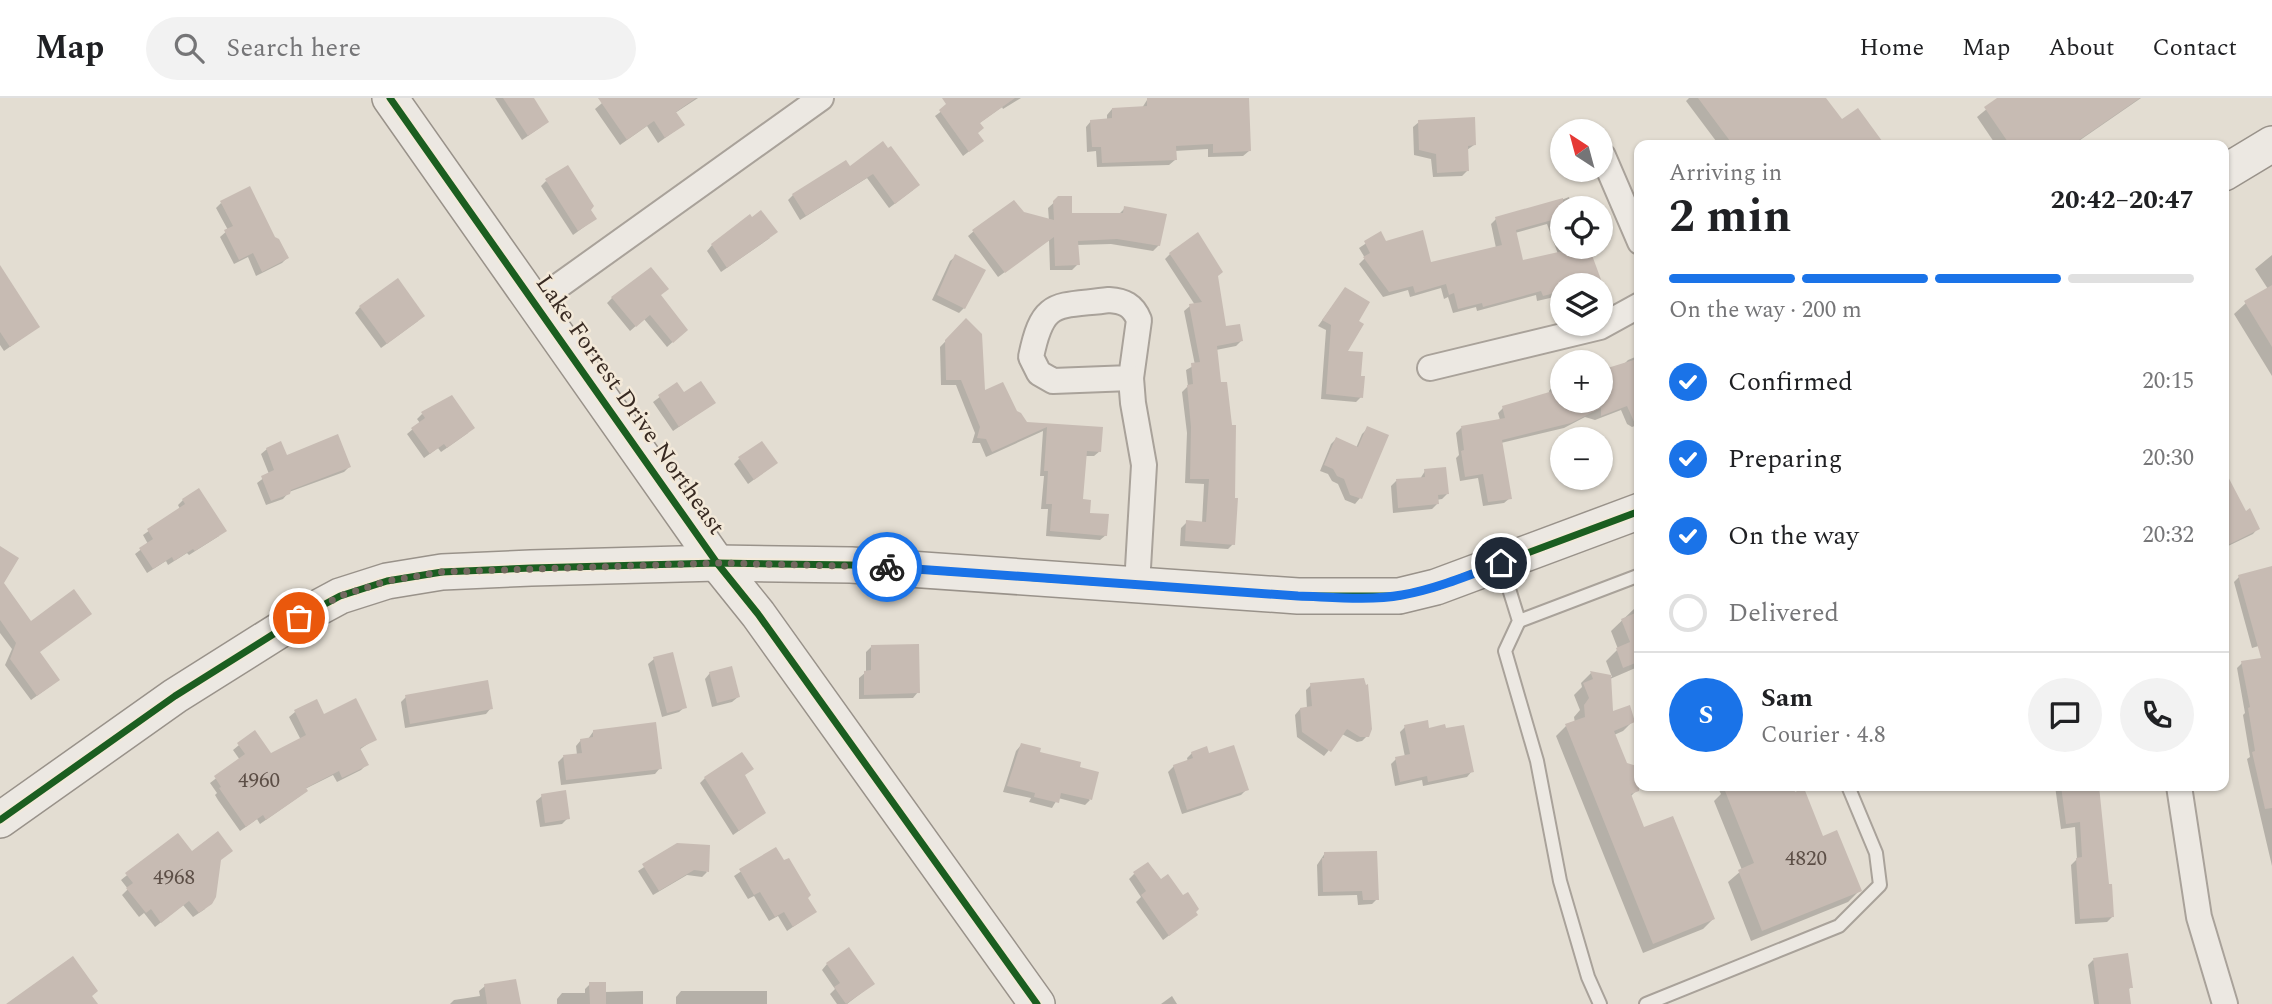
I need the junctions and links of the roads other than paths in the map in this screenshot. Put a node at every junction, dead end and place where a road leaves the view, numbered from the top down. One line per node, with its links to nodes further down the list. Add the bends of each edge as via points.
1 (390, 98): 7 (street, Lake Forrest Drive Northeast)
2 (821, 98): 7 (street)
3 (2272, 144): 4 (street)
4 (2229, 170)
5 (1614, 182): 6 (street)
6 (1634, 228)
7 (536, 302): 12 (street, Lake Forrest Drive Northeast)
8 (1634, 308): 9 (street, via 1600,327)
9 (1430, 368)
10 (1132, 378): 10 (street, via 1053,382 1039,373 1031,357 1041,320 1061,307 1109,300 1129,305 1140,329); 15 (street, via 1144,465)
11 (1634, 513): 13 (street)
12 (718, 563): 15 (street, via 851,565); 19 (street, via 442,572 387,581 340,596 175,696); 20 (street, Lake Forrest Drive Northeast)
13 (1501, 563): 15 (street, via 1399,596 1298,596); 16 (lane)
14 (1634, 577): 16 (lane)
15 (1136, 585)
16 (1519, 621): 21 (lane, via 1505,651 1537,761 1560,881)
17 (1850, 791): 22 (lane, via 1876,853 1880,885 1839,926)
18 (2180, 791): 23 (street, via 2199,917)
19 (0, 820)
20 (1037, 1004)
21 (1600, 1004)
22 (1646, 1004)
23 (2225, 1004)

